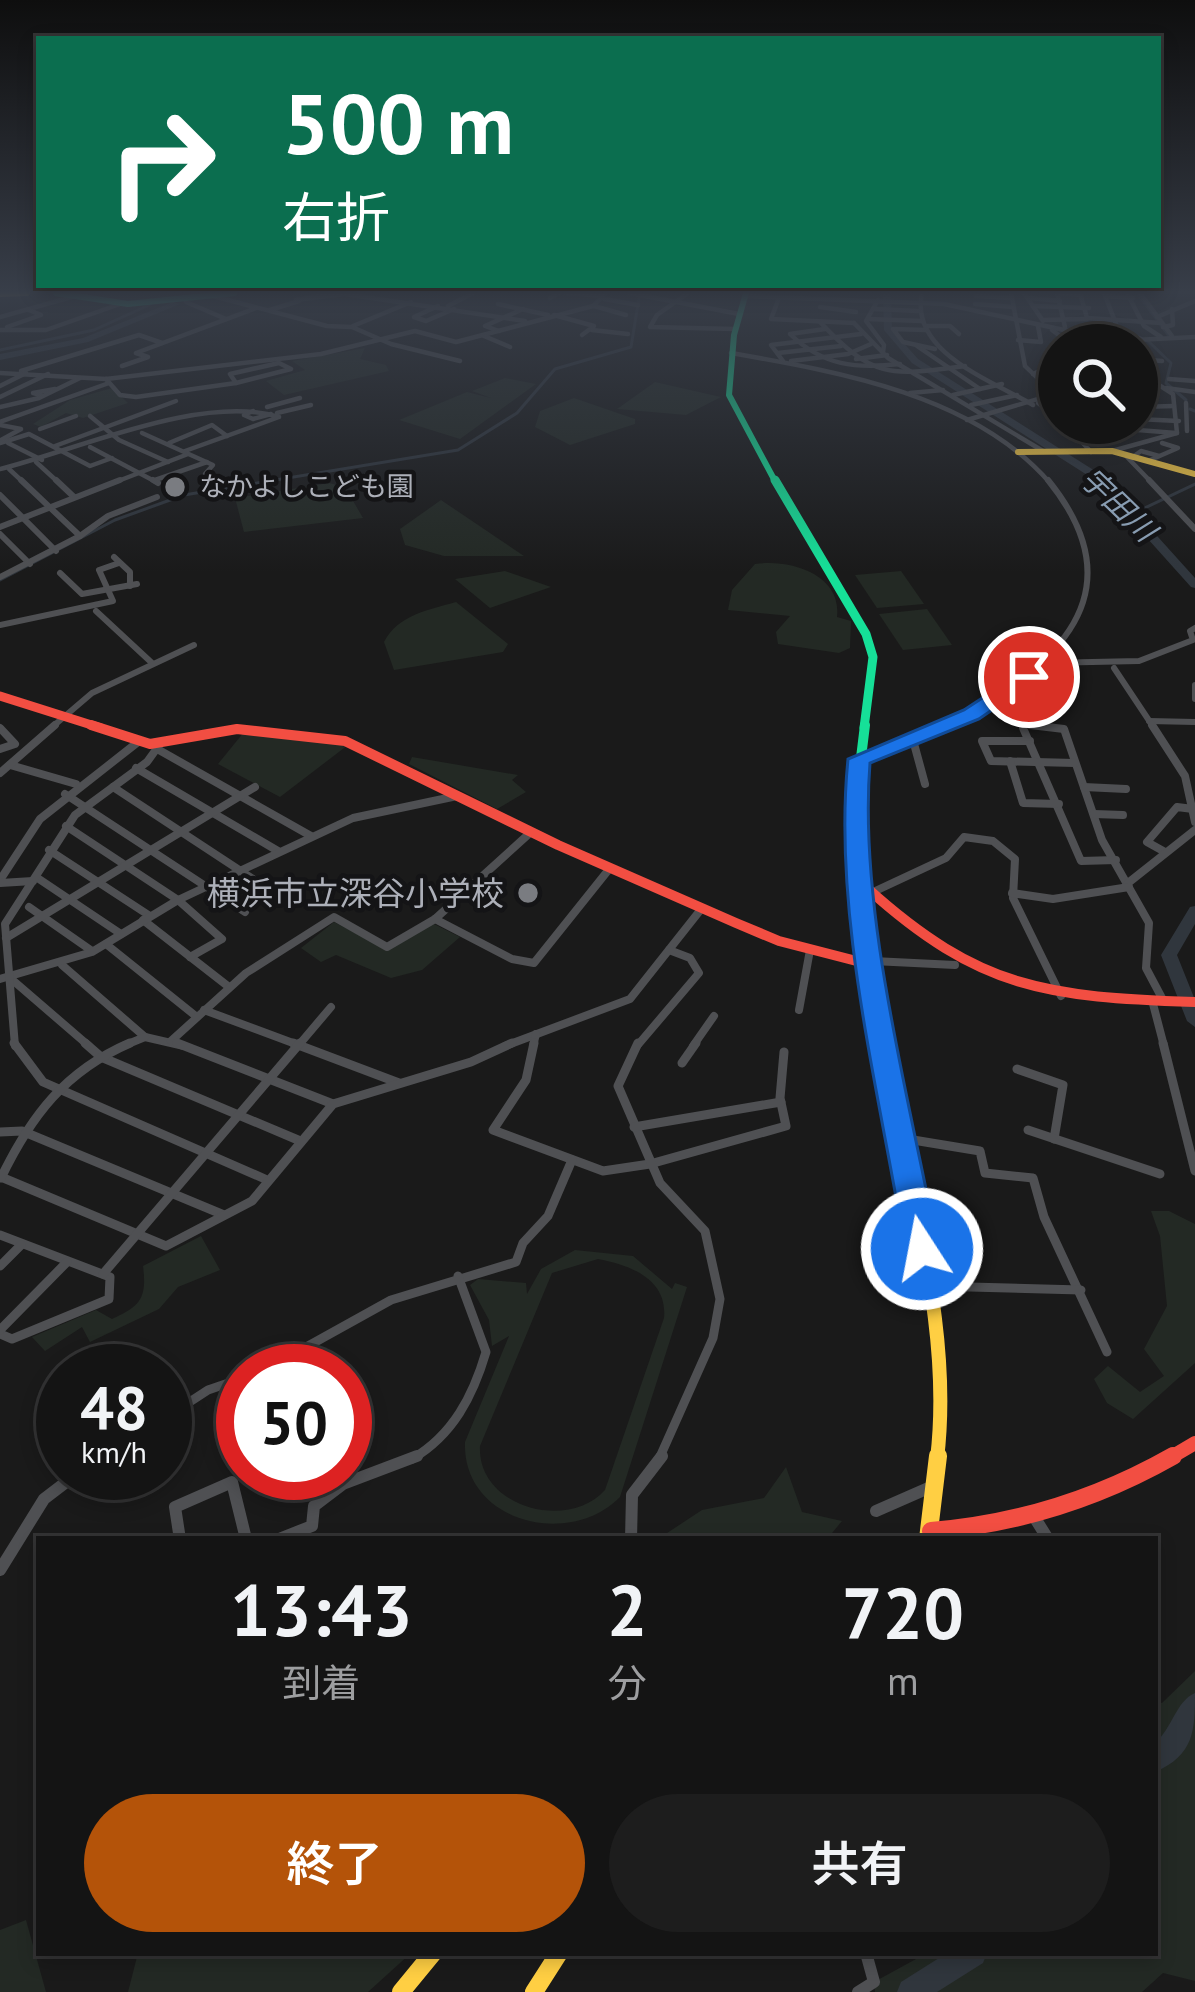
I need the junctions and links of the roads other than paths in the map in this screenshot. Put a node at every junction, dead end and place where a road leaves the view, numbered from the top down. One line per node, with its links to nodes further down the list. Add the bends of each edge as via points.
1 (63, 386): 32 (street)
2 (96, 386): 35 (street)
3 (113, 386): 19 (street, via 124,398)
4 (223, 386): 12 (street)
5 (729, 386): 109 (main road, via 870,645)
6 (880, 386): 18 (street)
7 (937, 386): 16 (street)
8 (975, 386): 15 (street)
9 (995, 386): 15 (street)
10 (1007, 386): 20 (street)
11 (1162, 386): 14 (street)
12 (215, 387): 19 (street)
13 (1175, 387): 14 (street); 17 (street)
14 (1165, 388): 24 (street)
15 (980, 389): 21 (street)
16 (944, 390): 18 (street); 21 (street)
17 (1195, 392)
18 (902, 393): 26 (street)
19 (166, 394): 23 (street)
20 (1017, 394): 27 (street); 30 (street)
21 (953, 397): 26 (street); 30 (street)
22 (300, 398): 33 (street)
23 (176, 401): 36 (street); 44 (street)
24 (1173, 403): 25 (street); 31 (street); 48 (street)
25 (1186, 403): 28 (street); 48 (street)
26 (931, 404): 40 (street)
27 (1036, 404): 37 (street)
28 (1195, 404)
29 (311, 405): 34 (street)
30 (969, 405): 37 (street)
31 (1158, 405)
32 (0, 407)
33 (261, 409): 34 (street); 34 (street, via 244,415); 36 (street)
34 (276, 413): 51 (street)
35 (29, 415): 42 (street); 43 (street, via 38,417)
36 (196, 415): 41 (street)
37 (987, 415): 40 (street); 59 (street)
38 (76, 416): 47 (street)
39 (90, 416): 44 (street)
40 (965, 420): 61 (street)
41 (170, 422): 45 (street); 49 (street)
42 (0, 423): 46 (street)
43 (33, 423): 46 (street); 47 (street)
44 (102, 424): 52 (street); 57 (street)
45 (182, 428)
46 (21, 429): 53 (street)
47 (40, 429): 50 (street)
48 (1184, 429): 54 (street)
49 (140, 432): 52 (street); 55 (street)
50 (29, 434): 53 (street); 57 (street)
51 (227, 436): 55 (street, via 212,425); 60 (street)
52 (118, 438): 58 (street); 68 (street)
53 (2, 440): 67 (street)
54 (1161, 442): 64 (street); 64 (street, via 1178,448)
55 (168, 444): 60 (street)
56 (1083, 444): 62 (street)
57 (55, 446): 63 (street)
58 (90, 447): 63 (street); 66 (street)
59 (1054, 451): 61 (main road); 62 (main road)
60 (187, 452): 68 (street); 69 (street)
61 (1018, 452): 92 (street, via 1071,510 1088,555 1083,602)
62 (1090, 452): 64 (main road)
63 (68, 454): 66 (street, via 90,466); 67 (street)
64 (1136, 454): 72 (main road); 79 (street)
65 (0, 458): 70 (street)
66 (112, 458): 71 (street)
67 (39, 460): 70 (street); 75 (street)
68 (168, 462): 71 (street)
69 (208, 462): 71 (street, via 156,482); 73 (street)
70 (8, 468): 77 (street)
71 (142, 472): 75 (street)
72 (1195, 473)
73 (205, 474)
74 (0, 494): 78 (street)
75 (74, 497): 77 (street)
76 (157, 497): 81 (street)
77 (50, 508): 78 (street); 81 (street)
78 (24, 519): 80 (street); 82 (street)
79 (1194, 527)
80 (0, 530): 83 (street)
81 (80, 536): 82 (street)
82 (56, 551): 83 (street)
83 (30, 564): 85 (street)
84 (60, 573): 86 (street, via 82,594)
85 (1, 576)
86 (108, 590): 86 (street, via 134,585 116,560 99,570); 88 (street, via 113,601)
87 (96, 611): 91 (street)
88 (0, 625)
89 (1195, 628): 93 (street, via 1178,649)
90 (194, 645): 91 (street)
91 (152, 663): 98 (street)
92 (1044, 663): 93 (street); 95 (street)
93 (1114, 668): 99 (street)
94 (1195, 685): 97 (street)
95 (1000, 697): 101 (street); 104 (street)
96 (1, 698): 98 (main road)
97 (1195, 699)
98 (63, 715): 106 (main road); 113 (street)
99 (1148, 721): 100 (street); 127 (street, via 1185,776)
100 (1191, 722): 103 (street)
101 (1023, 727): 105 (street); 112 (street, via 1064,730)
102 (0, 728): 108 (street, via 15,743)
103 (1195, 732)
104 (913, 740): 109 (street); 117 (street)
105 (1030, 741): 110 (street, via 982,741 992,761); 111 (street)
106 (138, 742): 107 (main road); 116 (street)
107 (160, 747): 114 (street); 123 (street); 124 (main road, via 237,729 318,735 365,747)
108 (0, 749)
109 (859, 759): 152 (main road, via 855,807)
110 (1010, 761): 111 (street); 125 (street, via 1023,803)
111 (1042, 762): 112 (street); 125 (street)
112 (1076, 763): 120 (street)
113 (9, 765): 115 (street); 116 (street)
114 (136, 768): 118 (street); 128 (street)
115 (0, 773)
116 (78, 784): 122 (street)
117 (925, 784)
118 (112, 786): 126 (street); 133 (street)
119 (255, 787): 123 (street)
120 (1084, 787): 121 (street); 129 (street)
121 (1126, 789)
122 (65, 794): 126 (street); 136 (street)
123 (241, 796): 128 (street); 135 (street)
124 (459, 796): 134 (main road); 135 (street, via 368,812)
125 (1059, 804): 142 (street, via 1081,861)
126 (84, 806): 131 (street); 137 (street)
127 (1193, 808): 132 (street); 141 (street, via 1178,807 1147,842)
128 (213, 813): 133 (street); 140 (street)
129 (1094, 814): 130 (street); 142 (street)
130 (1123, 815)
131 (66, 826): 139 (street); 143 (street)
132 (1195, 828): 141 (street)
133 (184, 830): 137 (street); 144 (street)
134 (531, 832): 145 (main road); 161 (street)
135 (311, 836): 140 (street)
136 (12, 849): 138 (street); 148 (street)
137 (153, 849): 143 (street); 150 (street)
138 (0, 850)
139 (49, 850): 146 (street); 147 (street)
140 (278, 851): 144 (street)
141 (1166, 852): 151 (street)
142 (1116, 860): 151 (street)
143 (127, 865): 147 (street); 155 (street)
144 (244, 868): 149 (street); 150 (street)
145 (610, 868): 157 (main road); 161 (street, via 534,963)
146 (35, 879): 148 (street); 154 (street); 163 (street)
147 (99, 881): 154 (street); 160 (street)
148 (0, 882)
149 (259, 883)
150 (208, 885): 155 (street); 158 (street)
151 (1129, 885): 153 (street, via 1053,898); 175 (street, via 1149,923 1146,968)
152 (868, 890): 153 (street, via 946,858 971,837 993,841 1016,859); 169 (main road); 171 (main road)
153 (1012, 893): 174 (street)
154 (71, 898): 159 (street); 162 (street)
155 (178, 900): 160 (street); 168 (street, via 222,939)
156 (29, 907): 159 (street)
157 (703, 907): 165 (street); 166 (main road)
158 (245, 912)
159 (42, 916): 163 (street); 167 (street)
160 (146, 918): 162 (street); 168 (street)
161 (435, 920): 173 (street, via 387,947 334,917)
162 (122, 934): 164 (street)
163 (4, 939): 172 (street)
164 (106, 944): 167 (street); 179 (street)
165 (669, 950): 181 (street, via 630,999); 195 (street, via 690,958 699,973 624,1067 618,1086)
166 (810, 950): 169 (main road); 178 (street)
167 (92, 952): 170 (street)
168 (190, 957): 173 (street)
169 (872, 963): 171 (street); 199 (main road)
170 (62, 964): 172 (street); 182 (street)
171 (955, 965): 174 (main road)
172 (4, 978): 186 (street); 191 (street, via 15,1050)
173 (229, 986): 179 (street)
174 (1062, 998): 175 (main road)
175 (1163, 1001): 176 (main road); 205 (street)
176 (1195, 1002)
177 (331, 1007): 184 (street)
178 (799, 1010)
179 (201, 1013): 183 (street); 184 (street)
180 (714, 1016): 187 (street)
181 (536, 1033): 190 (street); 203 (street, via 521,1091 493,1130)
182 (146, 1037): 183 (street); 186 (street)
183 (171, 1041): 189 (street)
184 (298, 1046): 189 (street); 190 (street)
185 (784, 1052): 192 (street)
186 (101, 1057): 191 (street); 194 (street)
187 (682, 1063)
188 (1017, 1069): 200 (street, via 1063,1084)
189 (269, 1079): 193 (street); 194 (street)
190 (399, 1083): 193 (street)
191 (52, 1088): 197 (street); 202 (street)
192 (781, 1102): 195 (street); 204 (street, via 786,1126)
193 (332, 1104): 201 (street)
194 (239, 1115): 201 (street); 202 (street)
195 (634, 1127): 204 (street)
196 (1028, 1130): 200 (street)
197 (22, 1131): 198 (street); 207 (street); 209 (street)
198 (0, 1132)
199 (899, 1138): 218 (main road); 219 (street, via 980,1151 985,1173 1033,1178)
200 (1054, 1139): 206 (street)
201 (298, 1140): 208 (street)
202 (206, 1153): 208 (street); 209 (street)
203 (572, 1160): 204 (street, via 603,1171); 217 (street, via 516,1262)
204 (650, 1164): 232 (street, via 705,1231 719,1317 668,1447 632,1495)
205 (1195, 1171)
206 (1160, 1174)
207 (1, 1178): 211 (street)
208 (265, 1179): 210 (street, via 252,1201)
209 (172, 1194): 210 (street); 211 (street)
210 (224, 1215): 211 (street, via 166,1246)
211 (137, 1234): 216 (street)
212 (0, 1235): 213 (street)
213 (21, 1245): 214 (street); 215 (street)
214 (67, 1262): 216 (street); 220 (street)
215 (0, 1266)
216 (103, 1274): 220 (street, via 110,1277 109,1299 12,1340)
217 (458, 1276): 221 (street, via 355,1318); 231 (street, via 486,1352 452,1430 411,1462 335,1486 314,1506 312,1526)
218 (929, 1286): 219 (street); 224 (main road, via 940,1360)
219 (1082, 1290): 222 (street)
220 (0, 1332)
221 (319, 1344)
222 (1107, 1352)
223 (1195, 1443): 226 (main road, via 1102,1491)
224 (936, 1486): 227 (street); 229 (main road)
225 (43, 1500): 234 (street)
226 (1027, 1510): 229 (main road); 233 (street)
227 (876, 1511)
228 (179, 1533): 230 (street, via 175,1507 232,1482)
229 (929, 1535)
230 (245, 1536)
231 (287, 1536)
232 (631, 1536)
233 (1046, 1536)
234 (0, 1570)
235 (430, 1956): 238 (main road)
236 (557, 1956): 239 (main road)
237 (867, 1956): 240 (street, via 874,1982)
238 (401, 1992)
239 (535, 1992)
240 (858, 1992)

